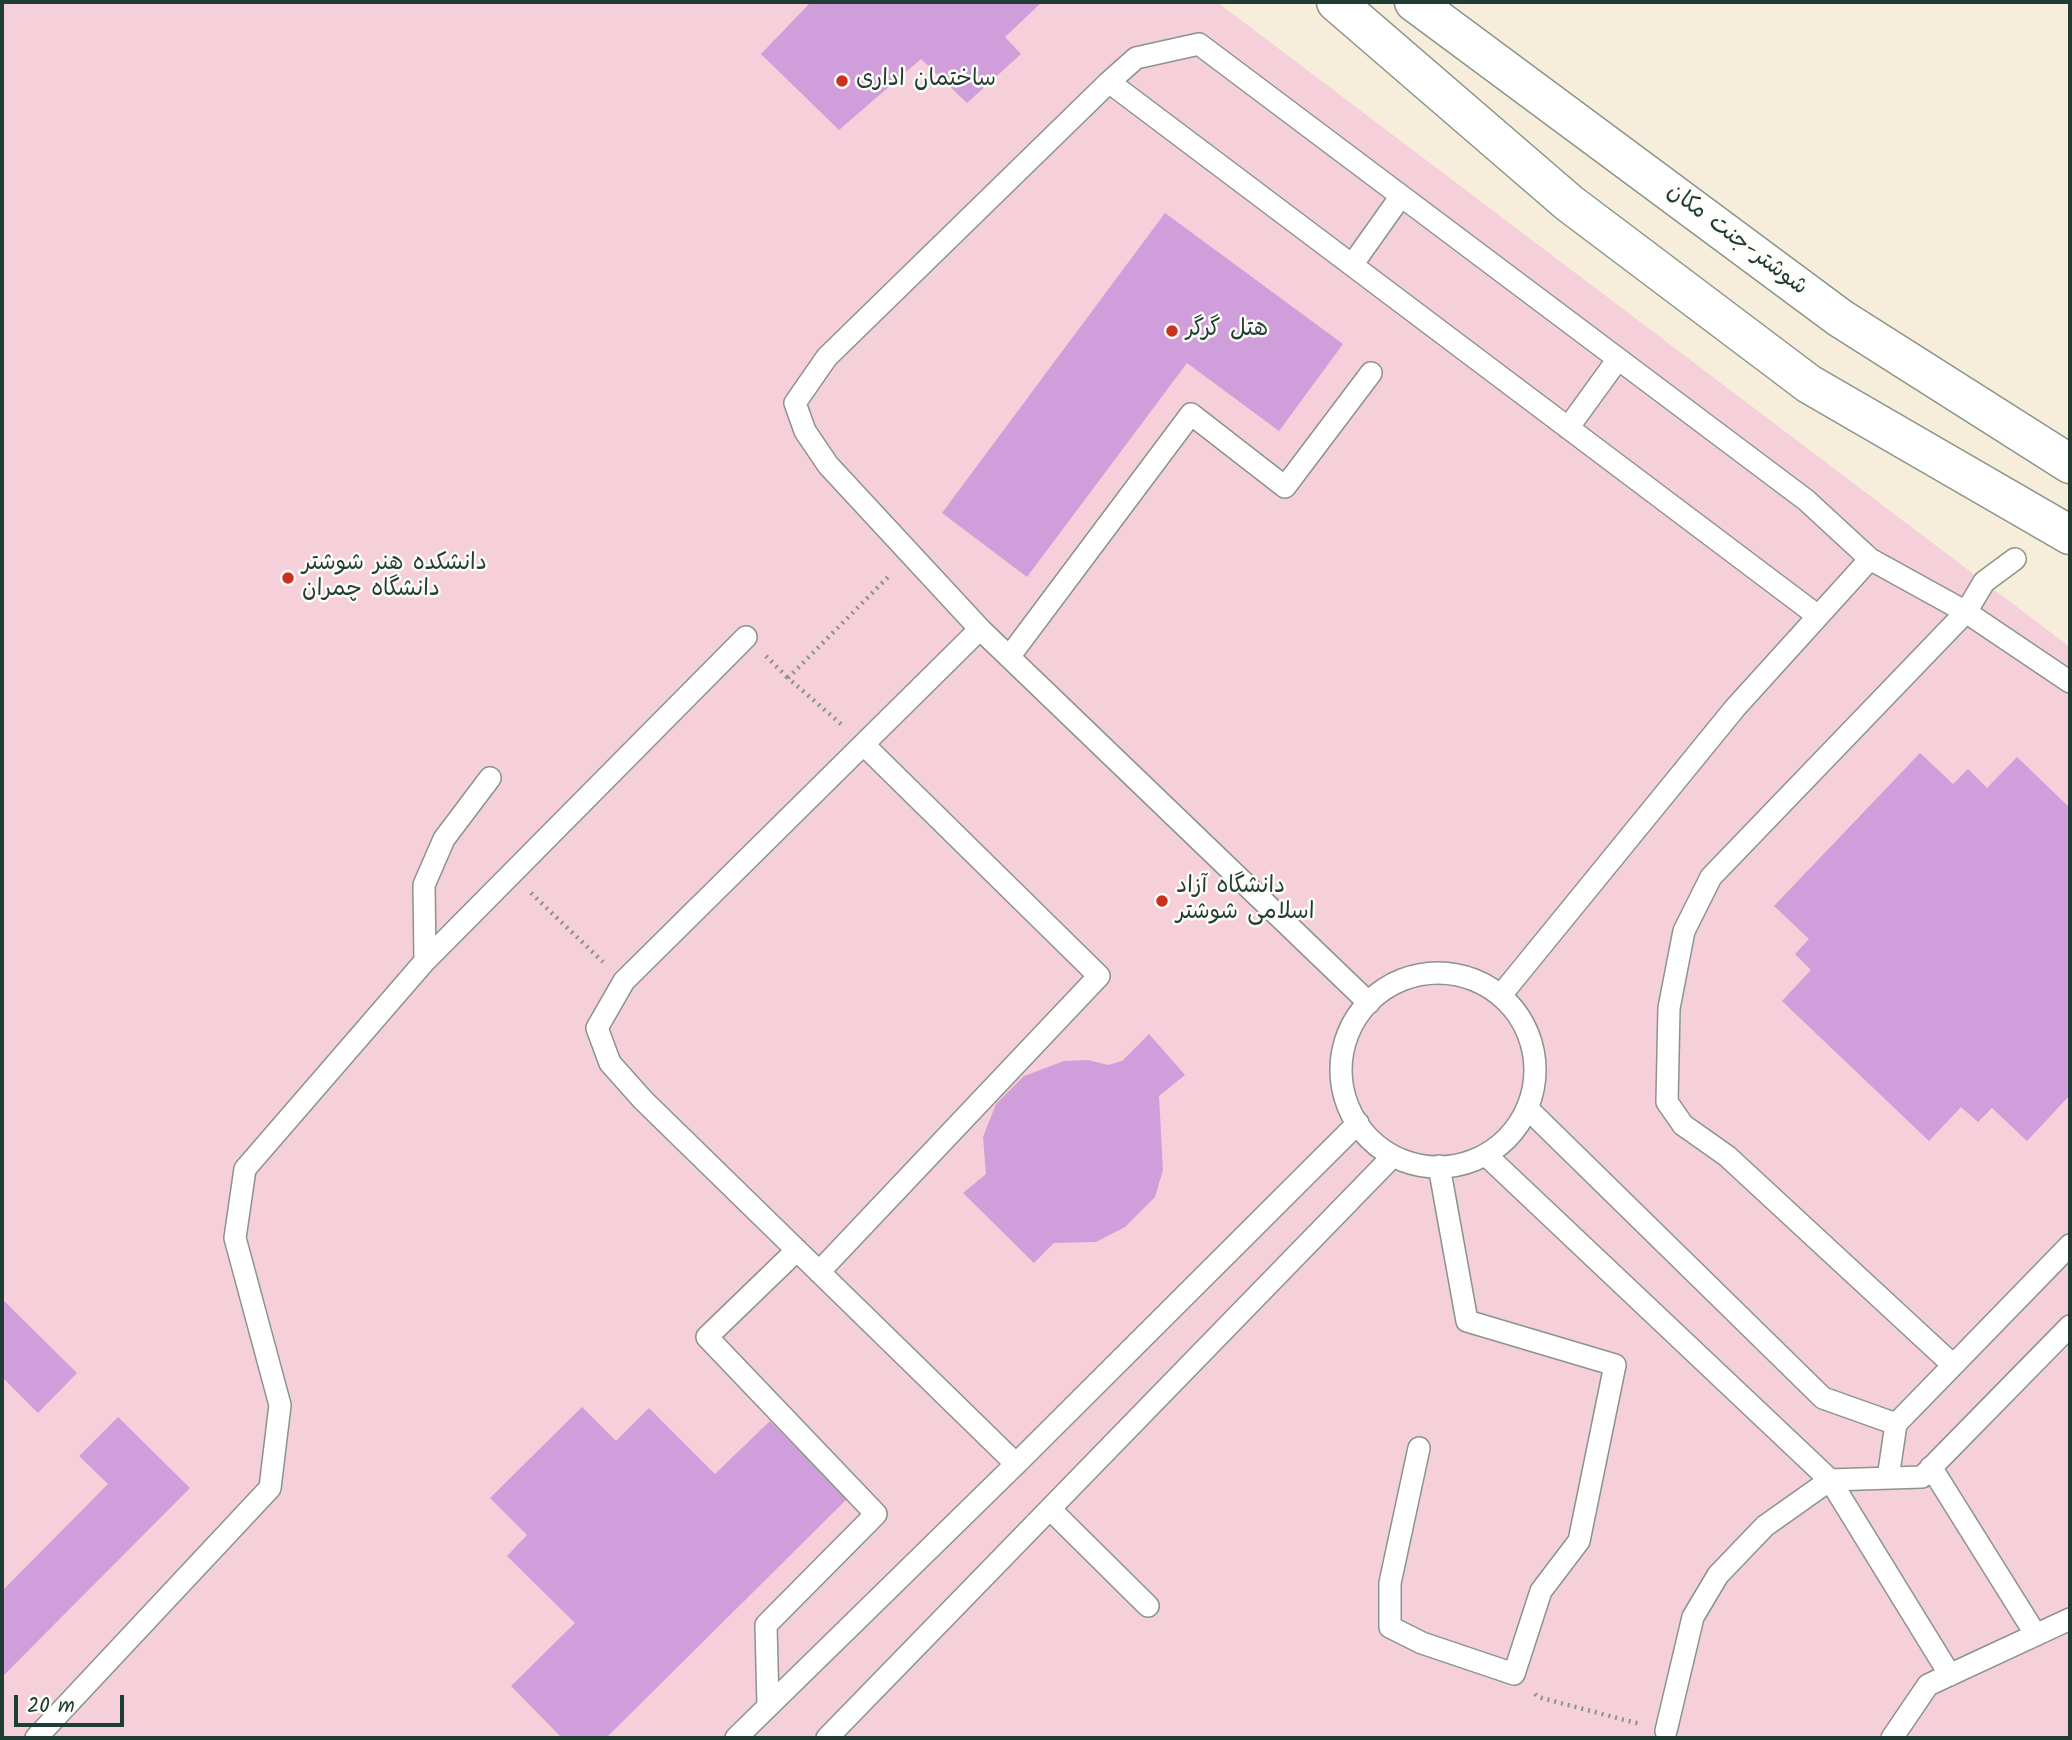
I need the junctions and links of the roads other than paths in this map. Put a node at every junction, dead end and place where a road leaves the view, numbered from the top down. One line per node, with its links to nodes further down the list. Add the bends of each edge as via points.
1 (1336, 2): 10 (street, via 1569,203 1809,384)
2 (1414, 2): 9 (street, شوشتر-جنت مکان, via 1840,318)
3 (1109, 82): 4 (lane, via 1136,58 1199,44); 5 (lane); 15 (lane, via 827,357 795,403 805,431 828,465)
4 (1401, 196): 5 (lane); 6 (lane)
5 (1352, 265): 8 (lane)
6 (1618, 359): 8 (lane); 11 (lane, via 1805,500)
7 (1371, 373): 17 (lane, via 1285,486 1191,414)
8 (1567, 428): 14 (lane)
9 (2070, 464)
10 (2070, 535)
11 (1870, 559): 13 (lane); 14 (lane)
12 (2015, 559): 13 (lane, via 1984,582)
13 (1966, 612): 18 (lane); 33 (lane, via 1711,877 1681,944 1669,1008 1667,1102 1684,1125 1727,1156)
14 (1818, 616): 22 (lane, via 1735,708)
15 (980, 629): 17 (lane); 19 (lane)
16 (746, 637): 21 (lane)
17 (1009, 657): 23 (lane)
18 (2070, 682)
19 (864, 745): 30 (lane, via 624,981 597,1028 610,1063 643,1100); 31 (lane, via 1100,976)
20 (490, 778): 21 (lane, via 444,839 424,885)
21 (425, 961): 47 (lane, via 245,1169 235,1238 280,1405 270,1488)
22 (1501, 995): 23 (lane, via 1474,978 1443,972 1410,976 1381,990); 24 (lane, via 1522,1018 1534,1047 1536,1079)
23 (1369, 1003): 25 (lane, via 1358,1014 1344,1044 1341,1077 1348,1109)
24 (1528, 1109): 26 (lane, via 1510,1136); 34 (lane, via 1823,1398)
25 (1358, 1123): 27 (lane); 36 (lane)
26 (1486, 1155): 28 (lane, via 1456,1166); 39 (lane)
27 (1393, 1156): 28 (lane); 40 (lane)
28 (1439, 1166): 35 (lane, via 1467,1321 1615,1365 1578,1541 1541,1591 1514,1674 1422,1643 1391,1627 1390,1583)
29 (2070, 1245): 33 (lane)
30 (797, 1250): 31 (lane); 45 (lane, via 707,1337 876,1514 766,1625)
31 (819, 1272): 36 (lane)
32 (2070, 1326): 37 (lane)
33 (1953, 1365): 34 (lane)
34 (1896, 1424): 38 (lane)
35 (1419, 1448)
36 (1016, 1464): 45 (lane)
37 (1931, 1467): 38 (lane, via 1922,1476); 43 (lane)
38 (1888, 1478): 39 (lane)
39 (1830, 1480): 44 (lane); 46 (lane, via 1765,1526 1718,1575 1693,1616)
40 (1050, 1509): 41 (lane); 49 (lane)
41 (1148, 1606)
42 (2070, 1619): 43 (lane)
43 (2036, 1635): 44 (lane)
44 (1950, 1675): 50 (lane, via 1928,1685)
45 (768, 1705): 48 (lane)
46 (1666, 1731)
47 (36, 1738)
48 (736, 1738)
49 (827, 1738)
50 (1892, 1738)

